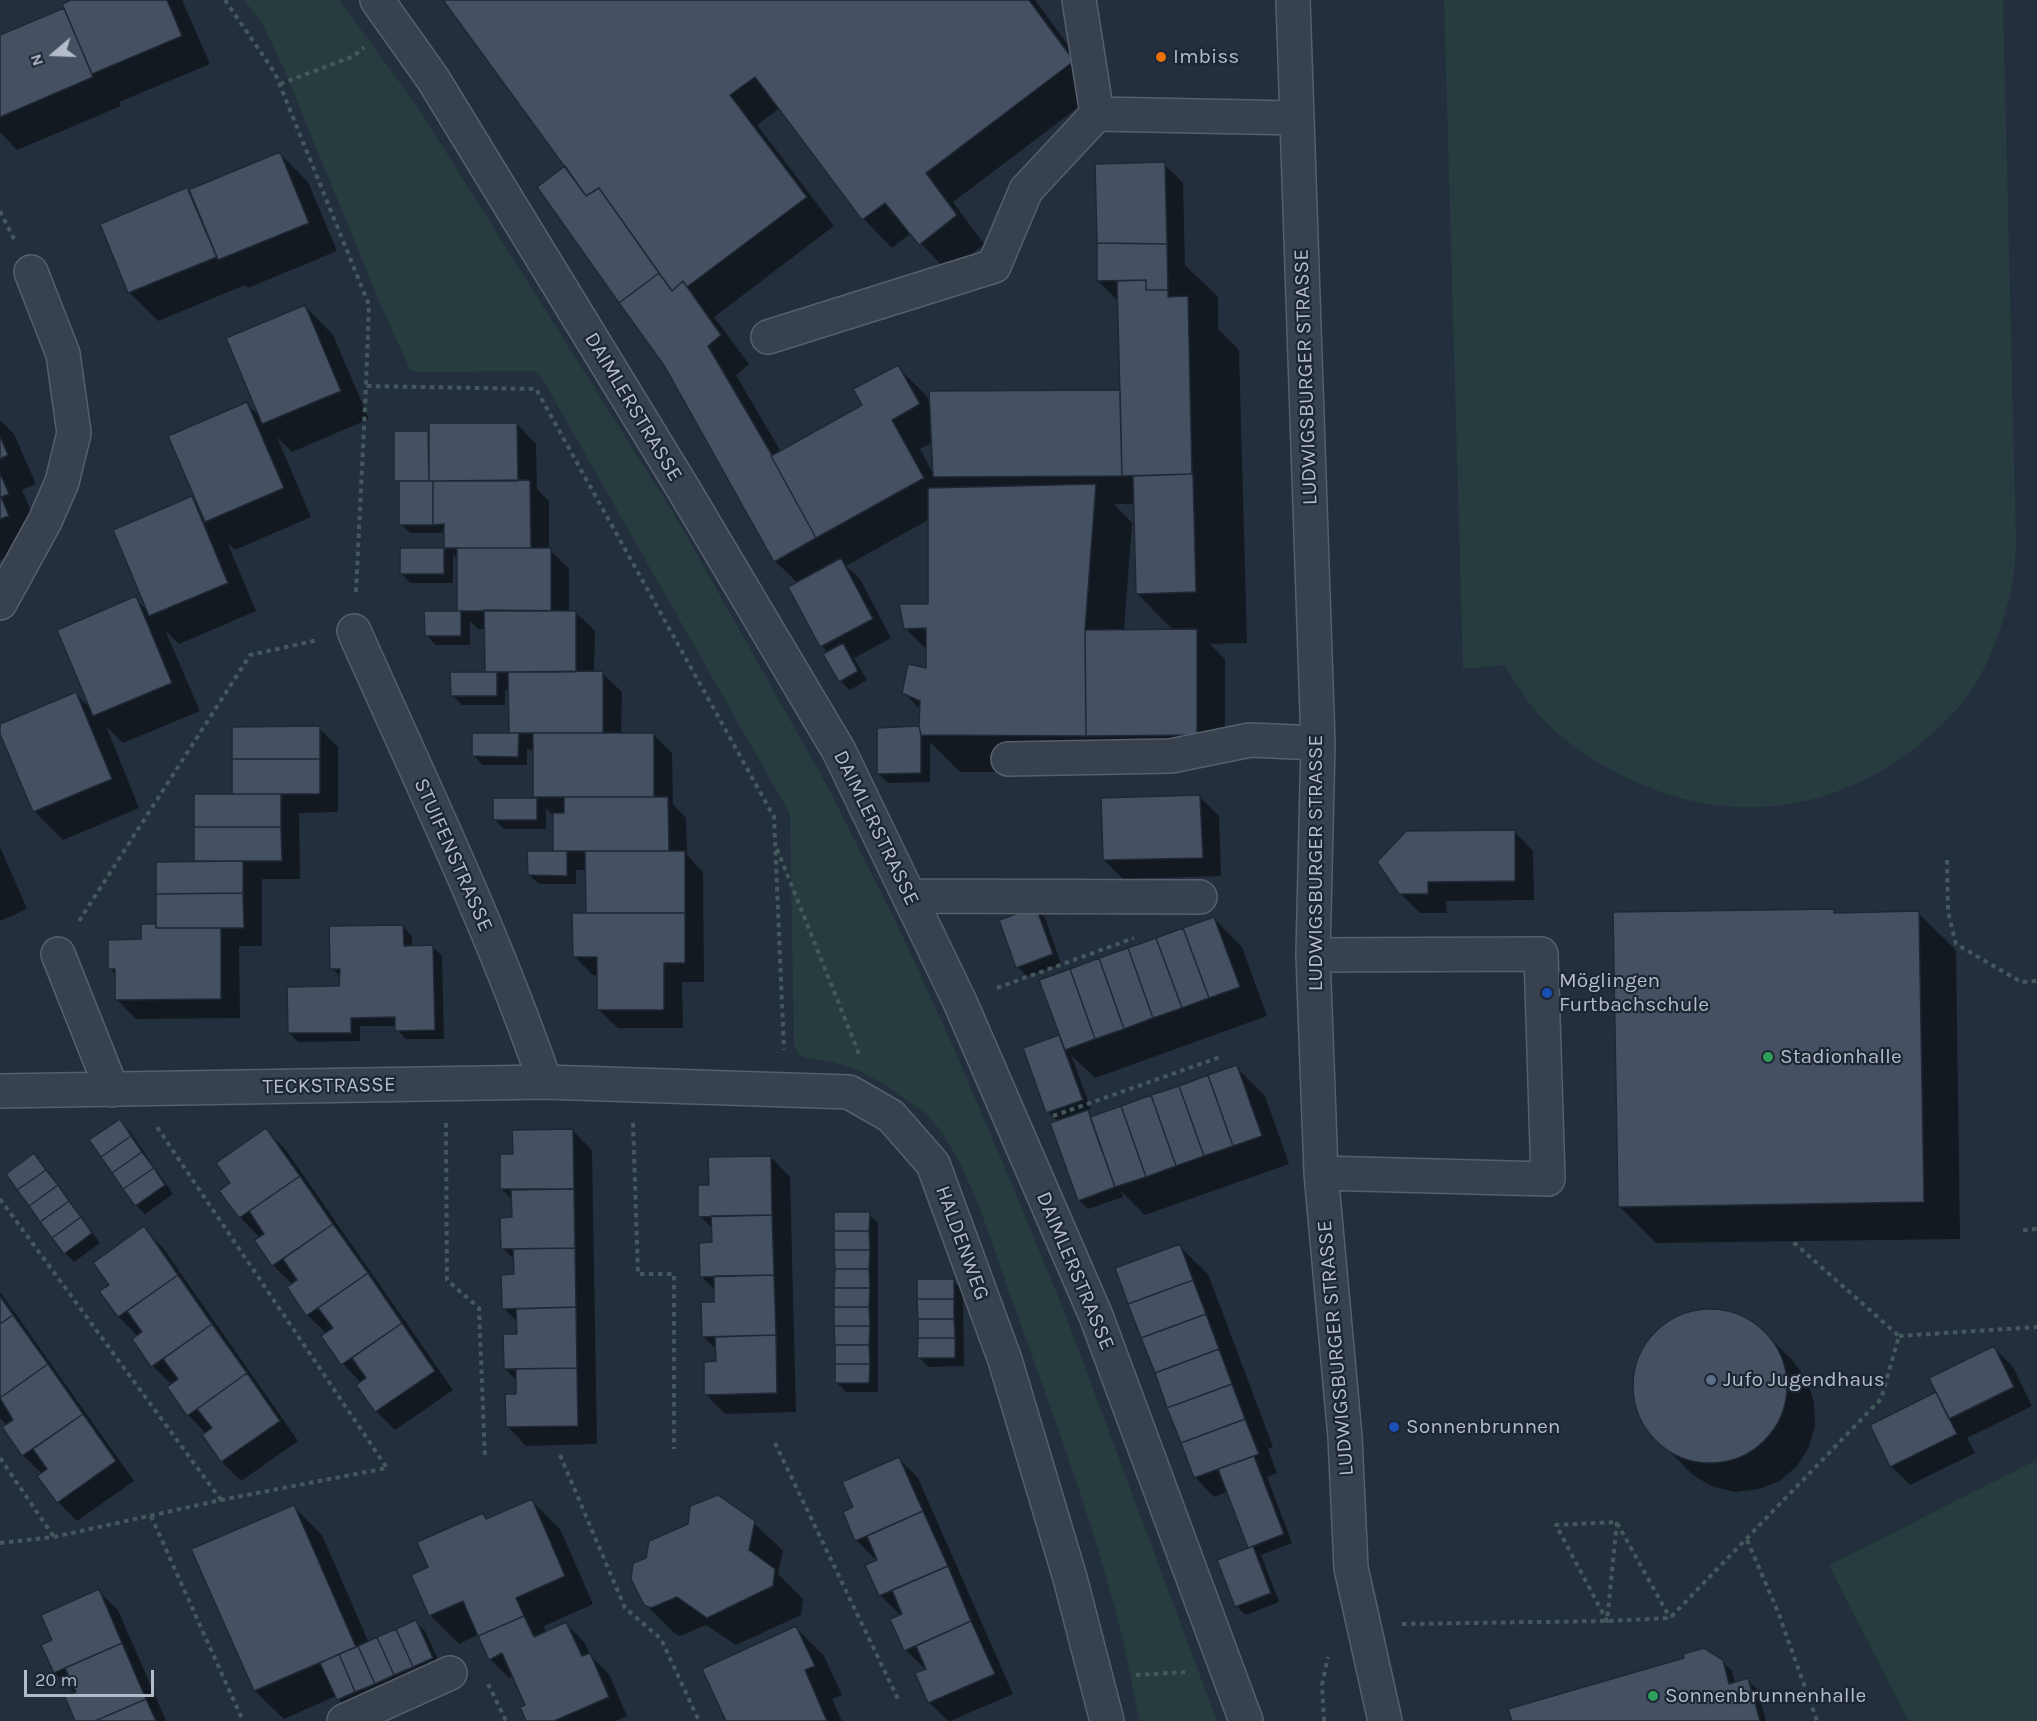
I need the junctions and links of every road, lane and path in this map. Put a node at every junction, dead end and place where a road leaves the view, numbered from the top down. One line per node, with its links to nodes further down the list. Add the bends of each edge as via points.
1 (225, 0): 5 (path)
2 (1079, 0): 6 (street)
3 (1293, 0): 7 (street, LUDWIGSBURGER STRASSE)
4 (385, 11): 5 (path, via 354,56); 17 (street, DAIMLERSTRASSE, via 433,79 839,751)
5 (280, 84): 10 (path, via 369,305)
6 (1097, 114): 7 (street); 9 (street, via 1026,190 994,266)
7 (1297, 118): 13 (street, LUDWIGSBURGER STRASSE)
8 (31, 272): 11 (street, via 63,354 74,433 62,482)
9 (768, 337)
10 (366, 386): 12 (path); 15 (path, via 536,389 774,817)
11 (0, 603)
12 (354, 631): 20 (path, via 250,655); 26 (street, STUIFENSTRASSE, via 493,945)
13 (1318, 743): 14 (street, via 1250,740 1171,756); 21 (street, LUDWIGSBURGER STRASSE)
14 (1008, 759)
15 (775, 844): 24 (path); 29 (path)
16 (1947, 860): 22 (path, via 1948,912 1956,944 2021,982)
17 (909, 896): 18 (street); 23 (street, DAIMLERSTRASSE)
18 (1200, 897)
19 (1140, 935): 23 (path)
20 (57, 954): 30 (street)
21 (1313, 955): 33 (street, LUDWIGSBURGER STRASSE); 33 (street, via 1541,954 1542,966 1548,1179)
22 (2037, 981)
23 (960, 1002): 32 (street, DAIMLERSTRASSE)
24 (859, 1055)
25 (1223, 1056): 32 (path)
26 (545, 1082): 27 (street, TECKSTRASSE); 28 (street, HALDENWEG)
27 (445, 1084): 30 (street, TECKSTRASSE); 44 (path, via 447,1280 480,1308)
28 (632, 1085): 29 (street, HALDENWEG); 41 (path, via 638,1274 674,1274)
29 (786, 1089): 56 (street, HALDENWEG, via 849,1092 891,1116 933,1164 1005,1360)
30 (121, 1090): 31 (street, TECKSTRASSE); 45 (path, via 387,1468)
31 (0, 1091)
32 (1016, 1130): 54 (street, DAIMLERSTRASSE, via 1096,1316)
33 (1322, 1173): 53 (street, LUDWIGSBURGER STRASSE, via 1345,1437 1351,1568)
34 (0, 1199): 45 (path)
35 (2037, 1229): 36 (path)
36 (2023, 1230)
37 (1793, 1242): 39 (path)
38 (2037, 1327): 39 (path)
39 (1899, 1336): 49 (path, via 1881,1399)
40 (775, 1443): 57 (path)
41 (674, 1449)
42 (560, 1455): 60 (path, via 625,1608 661,1639)
43 (0, 1458): 48 (path)
44 (485, 1459)
45 (221, 1500): 46 (path)
46 (151, 1516): 48 (path); 58 (path)
47 (1617, 1522): 51 (path); 52 (path); 52 (path, via 1556,1525)
48 (54, 1537): 50 (path)
49 (1747, 1540): 51 (path); 64 (path)
50 (0, 1543)
51 (1670, 1618): 52 (path)
52 (1607, 1621): 53 (path)
53 (1363, 1624): 63 (street, LUDWIGSBURGER STRASSE)
54 (1224, 1660): 56 (path, via 1191,1671); 62 (street, DAIMLERSTRASSE)
55 (450, 1673): 59 (street)
56 (1096, 1678): 61 (street, HALDENWEG)
57 (898, 1699)
58 (243, 1721)
59 (344, 1721)
60 (699, 1721)
61 (1107, 1721)
62 (1246, 1721)
63 (1385, 1721)
64 (1817, 1721)

